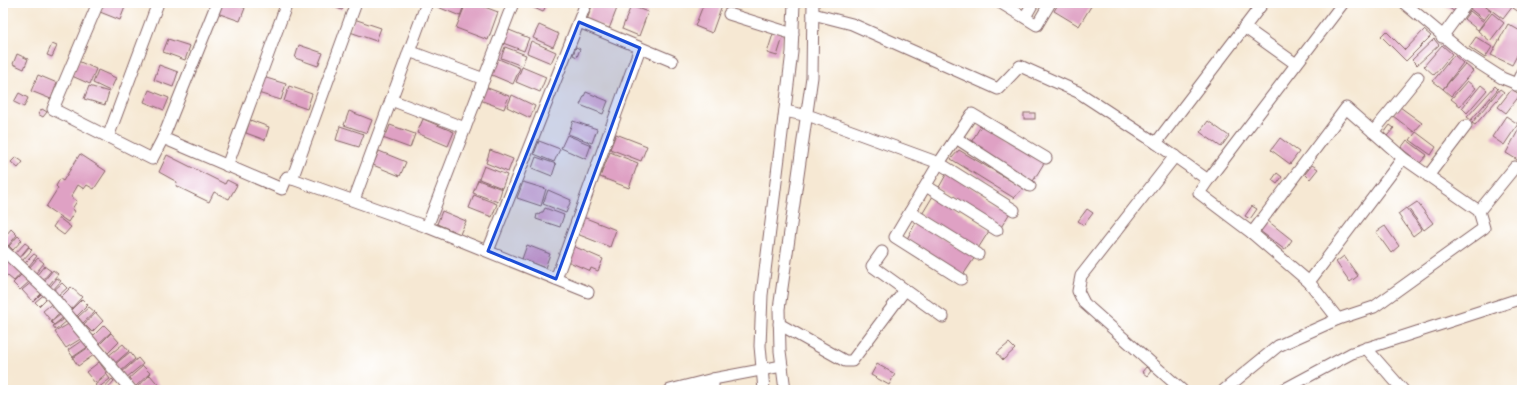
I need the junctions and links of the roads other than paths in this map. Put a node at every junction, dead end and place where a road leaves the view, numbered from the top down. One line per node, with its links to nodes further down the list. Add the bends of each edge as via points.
1 (98, 3): 38 (street, via 53,109)
2 (158, 3): 38 (street)
3 (217, 3): 39 (street)
4 (287, 3): 46 (street)
5 (356, 3): 49 (street)
6 (427, 3): 25 (street)
7 (513, 3): 30 (street)
8 (586, 3): 20 (street)
9 (794, 3): 22 (street)
10 (1001, 3): 19 (street)
11 (1033, 3): 19 (street)
12 (1050, 3): 19 (street, via 1037,25)
13 (1263, 3): 21 (street)
14 (1343, 3): 27 (street)
15 (1404, 3): 23 (street)
16 (1467, 3): 23 (street)
17 (813, 8): 34 (street, via 812,77); 41 (street, via 998,89 1020,66 1078,92)
18 (729, 14): 22 (street)
19 (1025, 18)
20 (579, 22): 24 (street); 61 (street)
21 (1244, 27): 27 (street); 41 (street)
22 (793, 34): 33 (street)
23 (1442, 37): 31 (street, via 1466,55)
24 (640, 48): 26 (street); 64 (street)
25 (409, 51): 30 (street); 32 (street)
26 (672, 61)
27 (1296, 64): 50 (street)
28 (1522, 72): 31 (street)
29 (1418, 77): 37 (street)
30 (484, 79): 36 (street)
31 (1519, 86)
32 (391, 100): 36 (street); 53 (street)
33 (785, 111): 34 (street); 75 (street, via 762,295)
34 (807, 116): 45 (street); 72 (street, via 779,309)
35 (1466, 126): 48 (street)
36 (465, 128): 57 (street)
37 (1373, 132): 44 (street); 59 (street, via 1346,108)
38 (108, 137): 39 (street, via 152,159)
39 (163, 138): 46 (street)
40 (956, 138): 43 (street, via 972,114); 45 (street); 52 (street)
41 (1156, 143): 42 (street)
42 (1175, 156): 50 (street); 81 (street, via 1081,276 1078,291 1084,302)
43 (1046, 158)
44 (1403, 158): 48 (street); 66 (street)
45 (939, 163): 51 (street); 54 (street)
46 (227, 166): 49 (street, via 282,189 287,177)
47 (1515, 167): 55 (street)
48 (1428, 176): 55 (street)
49 (292, 178): 53 (street)
50 (1208, 180): 59 (street, via 1199,193)
51 (926, 186): 56 (street); 58 (street)
52 (1030, 186)
53 (354, 200): 57 (street)
54 (1014, 210)
55 (1479, 211): 71 (street, via 1484,228 1374,307)
56 (910, 212): 63 (street); 65 (street, via 895,237)
57 (427, 227): 61 (street)
58 (997, 230)
59 (1252, 233): 66 (street)
60 (3, 250): 77 (street, via 52,295)
61 (488, 251): 64 (street)
62 (882, 252): 67 (street, via 872,266)
63 (978, 254)
64 (556, 279): 68 (street)
65 (961, 279)
66 (1309, 282): 71 (street)
67 (905, 290): 70 (street); 72 (street, via 852,361 845,362)
68 (588, 292)
69 (1522, 298): 73 (street)
70 (943, 317)
71 (1338, 320): 82 (street, via 1278,346)
72 (779, 324): 74 (street)
73 (1366, 348): 83 (street, via 1343,357); 84 (street)
74 (782, 366): 75 (street); 80 (street)
75 (762, 369): 76 (street); 79 (street)
76 (713, 384): 78 (street)
77 (131, 390)
78 (670, 390)
79 (764, 390)
80 (785, 390)
81 (1182, 390)
82 (1224, 390)
83 (1283, 390)
84 (1403, 390)

